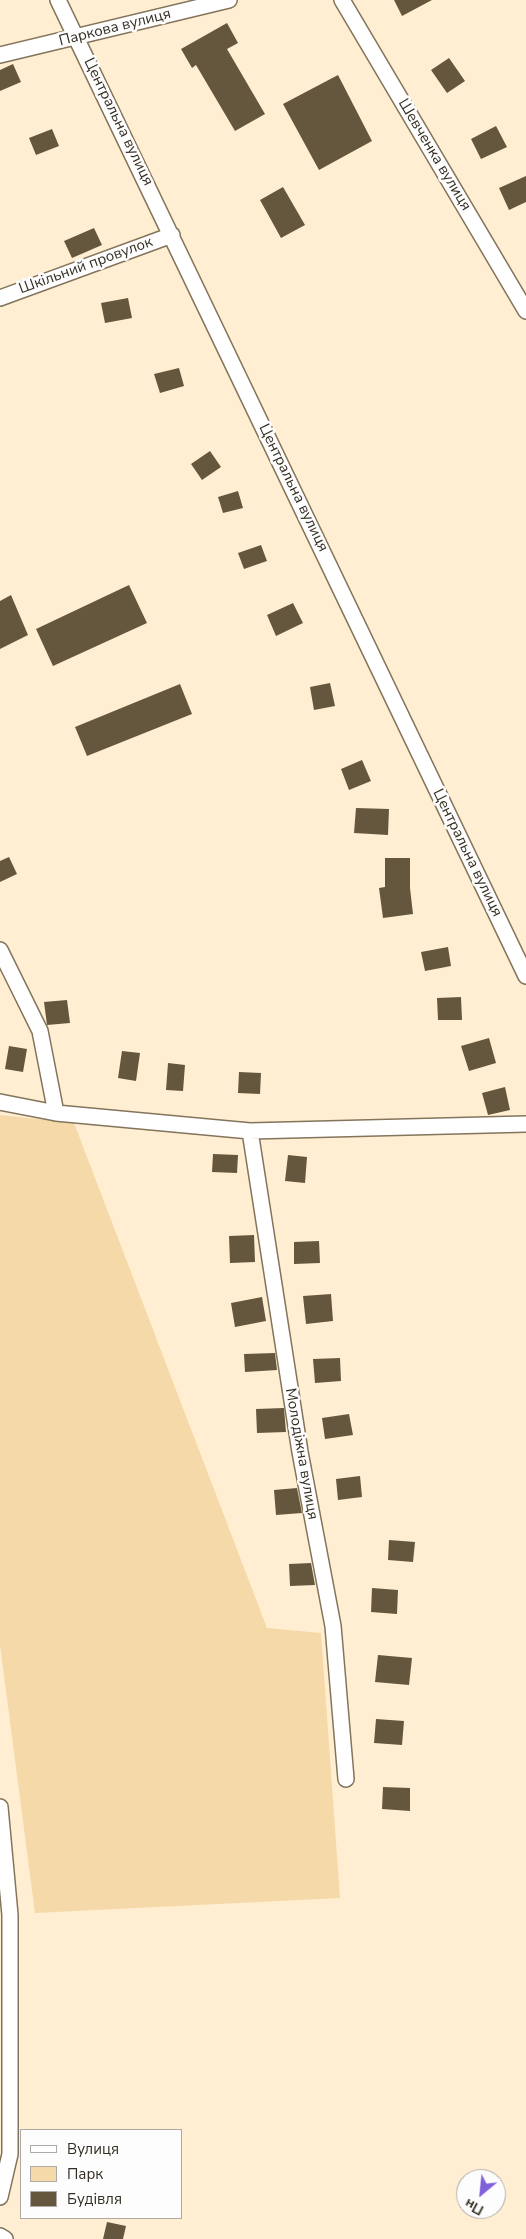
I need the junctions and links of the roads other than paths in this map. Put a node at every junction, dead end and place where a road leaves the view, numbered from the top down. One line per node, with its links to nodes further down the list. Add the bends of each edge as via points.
1 (58, 0): 4 (street, Центральна вулиця)
2 (229, 0): 4 (street, Паркова вулиця)
3 (342, 0): 8 (street, Шевченка вулиця)
4 (78, 38): 5 (street, Паркова вулиця); 6 (street, Центральна вулиця)
5 (0, 56)
6 (172, 235): 7 (street, Шкільний провулок); 10 (street, Центральна вулиця)
7 (0, 298)
8 (526, 311)
9 (0, 950): 12 (street, via 40,1031)
10 (526, 976)
11 (0, 1102): 12 (street)
12 (56, 1112): 14 (street)
13 (526, 1124): 14 (street)
14 (250, 1131): 15 (street, Молодіжна вулиця, via 300,1452 332,1626)
15 (346, 1779)
16 (0, 1807): 17 (street, via 10,1915 10,2154)
17 (0, 2197)
18 (0, 2236): 19 (street)
19 (5, 2239)

